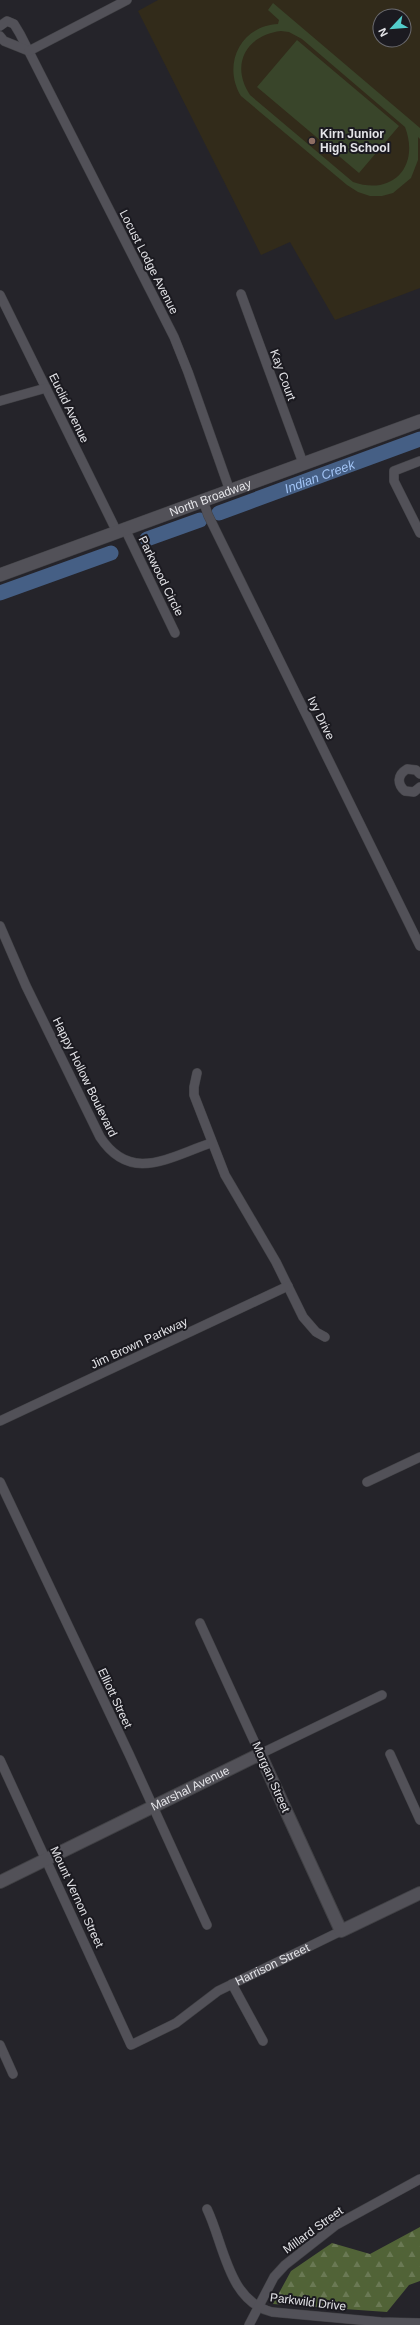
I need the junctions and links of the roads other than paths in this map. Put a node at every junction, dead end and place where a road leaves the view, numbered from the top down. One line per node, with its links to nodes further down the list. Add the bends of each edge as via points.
1 (127, 0): 4 (street)
2 (0, 26): 4 (street, Locust Lodge Avenue, via 7,22 14,24)
3 (0, 36): 4 (street)
4 (29, 51): 12 (street, Locust Lodge Avenue, via 177,344)
5 (240, 294): 11 (street, Kay Court)
6 (0, 295): 7 (street, Euclid Avenue)
7 (46, 388): 8 (street); 14 (street, Euclid Avenue)
8 (0, 401)
9 (420, 421): 11 (main road, North Broadway)
10 (420, 461): 15 (street, via 394,471 394,481)
11 (303, 464): 12 (main road, North Broadway)
12 (230, 491): 13 (main road, North Broadway)
13 (203, 500): 14 (main road, North Broadway); 21 (street, Ivy Drive)
14 (121, 530): 16 (main road, North Broadway); 17 (street, Parkwood Circle)
15 (420, 532)
16 (0, 575)
17 (175, 633)
18 (420, 774): 19 (street, via 416,770 407,769 400,775 399,780 405,791)
19 (419, 790)
20 (0, 926): 23 (street, Happy Hollow Boulevard, via 26,986 100,1137 112,1154 129,1163 147,1164)
21 (420, 946)
22 (197, 1073): 23 (street, via 194,1095)
23 (211, 1143): 24 (street, via 225,1175)
24 (288, 1286): 25 (street, via 306,1321); 26 (street, Jim Brown Parkway)
25 (325, 1337)
26 (0, 1421)
27 (420, 1457): 29 (street)
28 (0, 1482): 35 (street, Elliott Street)
29 (367, 1482)
30 (200, 1623): 32 (street, Morgan Street)
31 (382, 1695): 32 (street, Marshal Avenue)
32 (260, 1754): 35 (street, Marshal Avenue); 41 (street, Morgan Street)
33 (390, 1754): 36 (street)
34 (0, 1760): 37 (street, Mount Vernon Street)
35 (153, 1807): 37 (street, Marshal Avenue); 40 (street, Elliott Street)
36 (420, 1820)
37 (46, 1860): 38 (street, Marshal Avenue); 45 (street, Mount Vernon Street)
38 (0, 1882)
39 (420, 1893): 41 (street, Harrison Street)
40 (207, 1926)
41 (341, 1931): 42 (street, Harrison Street)
42 (232, 1984): 43 (street); 45 (street, Harrison Street, via 209,1996 176,2023)
43 (263, 2041)
44 (0, 2045): 46 (street)
45 (131, 2045)
46 (13, 2074)
47 (420, 2179): 49 (street, Millard Street, via 341,2222 285,2265 274,2277)
48 (207, 2210): 49 (street, Parkwild Drive, via 235,2281 243,2294)
49 (259, 2307): 50 (street, Parkwild Drive, via 272,2312 361,2321); 51 (street, Millard Street)
50 (420, 2323)
51 (249, 2325)

